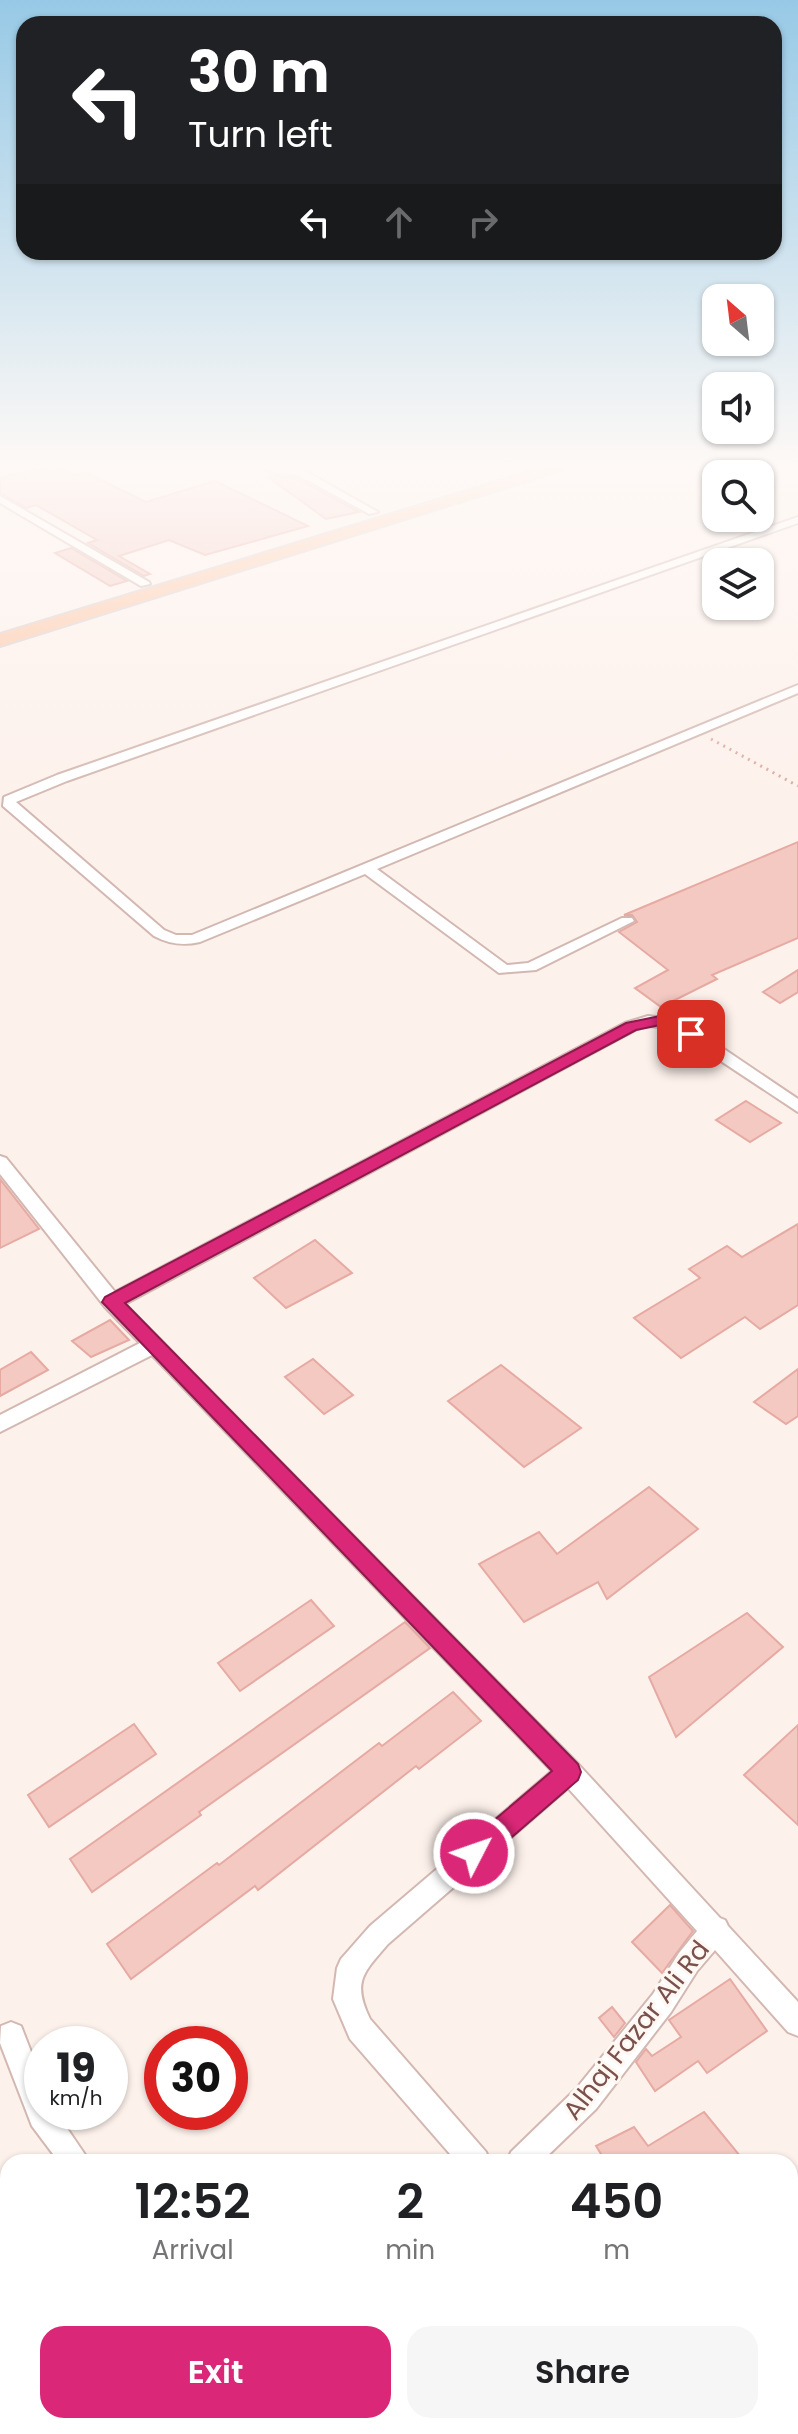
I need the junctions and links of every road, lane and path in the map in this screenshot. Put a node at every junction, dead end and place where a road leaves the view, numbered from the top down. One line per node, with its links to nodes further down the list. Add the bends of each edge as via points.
1 (131, 576): 6 (street)
2 (172, 576): 6 (main road)
3 (187, 576): 8 (main road)
4 (210, 576): 9 (main road)
5 (639, 576): 13 (street, via 9,800 170,940 195,939)
6 (145, 584): 7 (main road)
7 (0, 626)
8 (0, 633)
9 (0, 640)
10 (798, 689): 11 (street)
11 (695, 732): 12 (path); 13 (street)
12 (798, 786)
13 (368, 869): 14 (street, via 504,970 531,967)
14 (627, 921)
15 (798, 1107): 17 (street, via 675,1023 648,1021)
16 (0, 1162): 17 (street)
17 (112, 1302): 18 (street)
18 (154, 1345): 19 (street); 20 (street)
19 (0, 1424)
20 (569, 1772): 21 (street); 25 (street, via 379,1935 350,1968 346,1999 360,2029)
21 (716, 1929): 22 (street); 26 (street, Alhaj Fazar Ali Rd, via 586,2099)
22 (798, 2022)
23 (11, 2036): 24 (street, via 42,2116)
24 (70, 2154)
25 (469, 2154)
26 (529, 2154)

